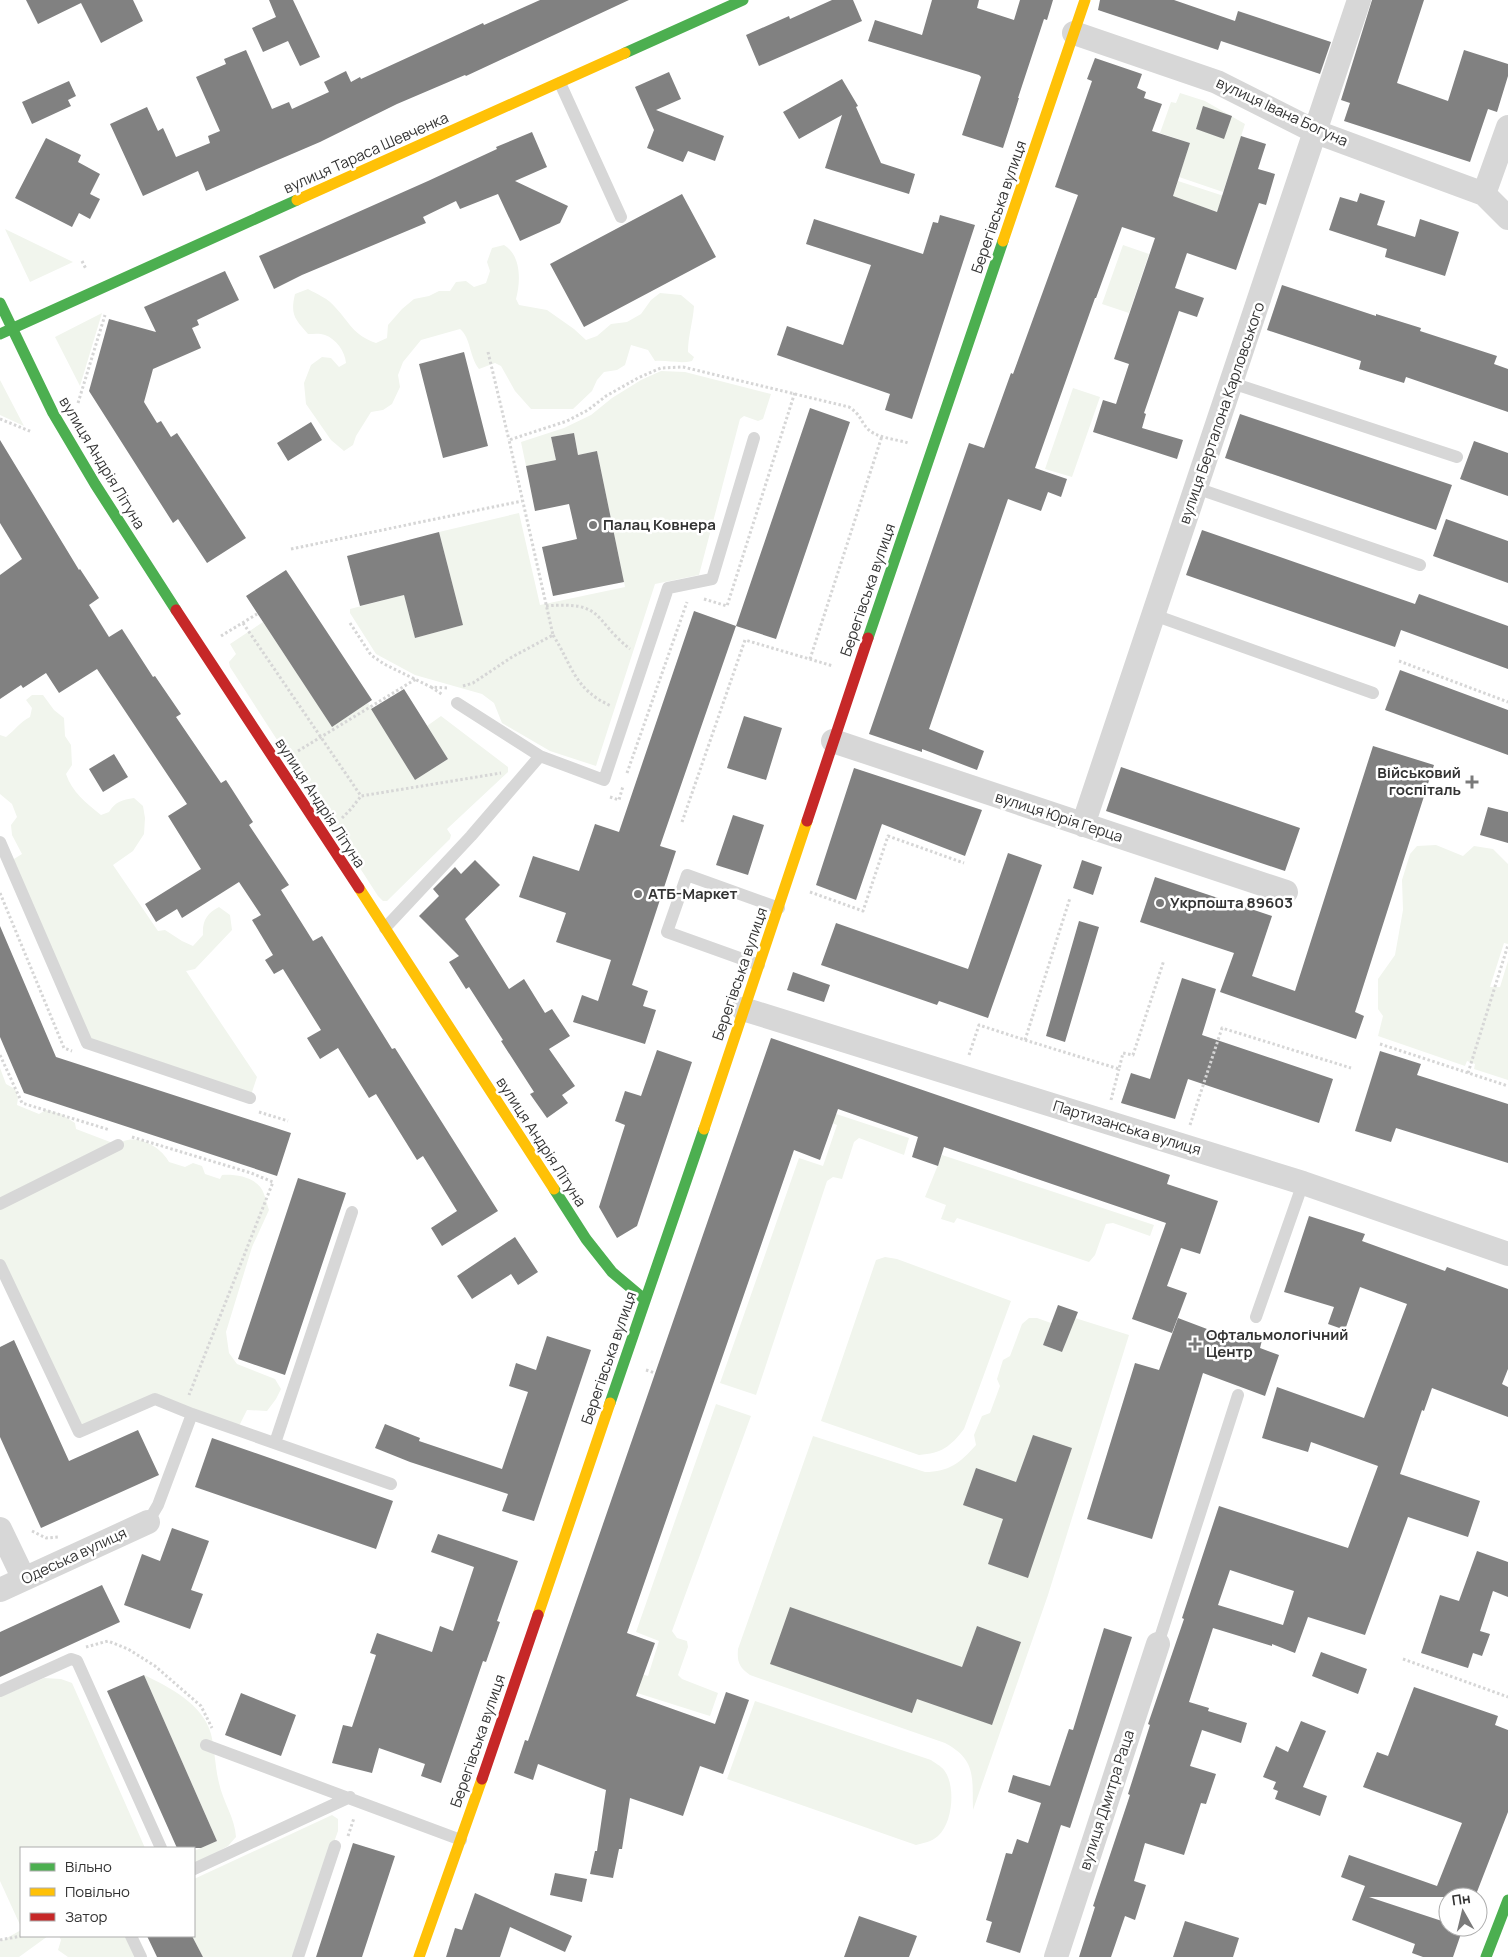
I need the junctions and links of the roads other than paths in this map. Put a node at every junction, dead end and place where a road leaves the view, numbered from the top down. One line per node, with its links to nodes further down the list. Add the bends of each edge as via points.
1 (743, 0): 5 (main road, вулиця Тараса Шевченка)
2 (1085, 0): 4 (main road, Берегівська вулиця)
3 (1359, 0): 7 (street, вулиця Берталона Карловського)
4 (1074, 33): 7 (street, вулиця Івана Богуна, via 1217,82); 22 (main road, Берегівська вулиця)
5 (560, 83): 9 (lane); 12 (main road, вулиця Тараса Шевченка)
6 (1508, 127): 8 (street)
7 (1316, 132): 8 (street, вулиця Івана Богуна); 14 (street, вулиця Берталона Карловського)
8 (1484, 194): 10 (street, вулиця Івана Богуна)
9 (621, 217)
10 (1508, 218)
11 (0, 303): 12 (main road, вулиця Андрія Літуна)
12 (12, 329): 13 (main road, вулиця Тараса Шевченка); 28 (main road, вулиця Андрія Літуна, via 53,413 95,484)
13 (0, 334)
14 (1232, 383): 16 (lane); 17 (street, вулиця Берталона Карловського)
15 (754, 438): 23 (lane, via 712,579 668,588 604,780)
16 (1456, 457)
17 (1196, 488): 18 (lane); 19 (street, вулиця Берталона Карловського)
18 (1420, 565)
19 (1154, 615): 20 (lane); 24 (street, вулиця Берталона Карловського)
20 (1373, 693)
21 (457, 704): 23 (lane)
22 (833, 741): 24 (street, вулиця Юрія Герца); 27 (main road, Берегівська вулиця)
23 (540, 756): 28 (lane, via 471,836)
24 (1083, 825): 26 (street, вулиця Юрія Герца)
25 (0, 842): 31 (lane, via 88,1043)
26 (1286, 892)
27 (779, 908): 29 (main road, Берегівська вулиця); 29 (lane, via 686,875 667,932)
28 (384, 928): 39 (main road, вулиця Андрія Літуна, via 586,1239 612,1272)
29 (759, 965): 30 (main road, Берегівська вулиця)
30 (743, 1009): 33 (street, Партизанська вулиця); 39 (main road, Берегівська вулиця)
31 (250, 1098)
32 (118, 1145): 34 (lane)
33 (1303, 1183): 36 (street, Партизанська вулиця); 40 (lane)
34 (0, 1204)
35 (352, 1212): 43 (lane)
36 (1508, 1254)
37 (0, 1265): 38 (lane)
38 (3, 1279): 42 (lane, via 79,1432 155,1399)
39 (644, 1299): 53 (main road, Берегівська вулиця)
40 (1256, 1317)
41 (1238, 1395): 49 (lane)
42 (188, 1412): 43 (lane); 45 (lane, via 158,1505)
43 (275, 1443): 44 (lane)
44 (391, 1484)
45 (148, 1522): 47 (street, Одеська вулиця)
46 (0, 1529): 47 (street)
47 (24, 1579): 48 (street, Одеська вулиця)
48 (0, 1590)
49 (1158, 1644): 62 (street, вулиця Дмитра Раца)
50 (0, 1691): 55 (lane, via 71,1659 77,1662)
51 (206, 1745): 52 (lane)
52 (350, 1797): 53 (lane); 56 (lane)
53 (460, 1840): 61 (main road, Берегівська вулиця)
54 (341, 1843): 60 (lane)
55 (161, 1847)
56 (195, 1870)
57 (1508, 1900): 63 (main road)
58 (132, 1937): 59 (lane)
59 (141, 1957)
60 (298, 1957)
61 (419, 1957)
62 (1056, 1957)
63 (1486, 1957)

